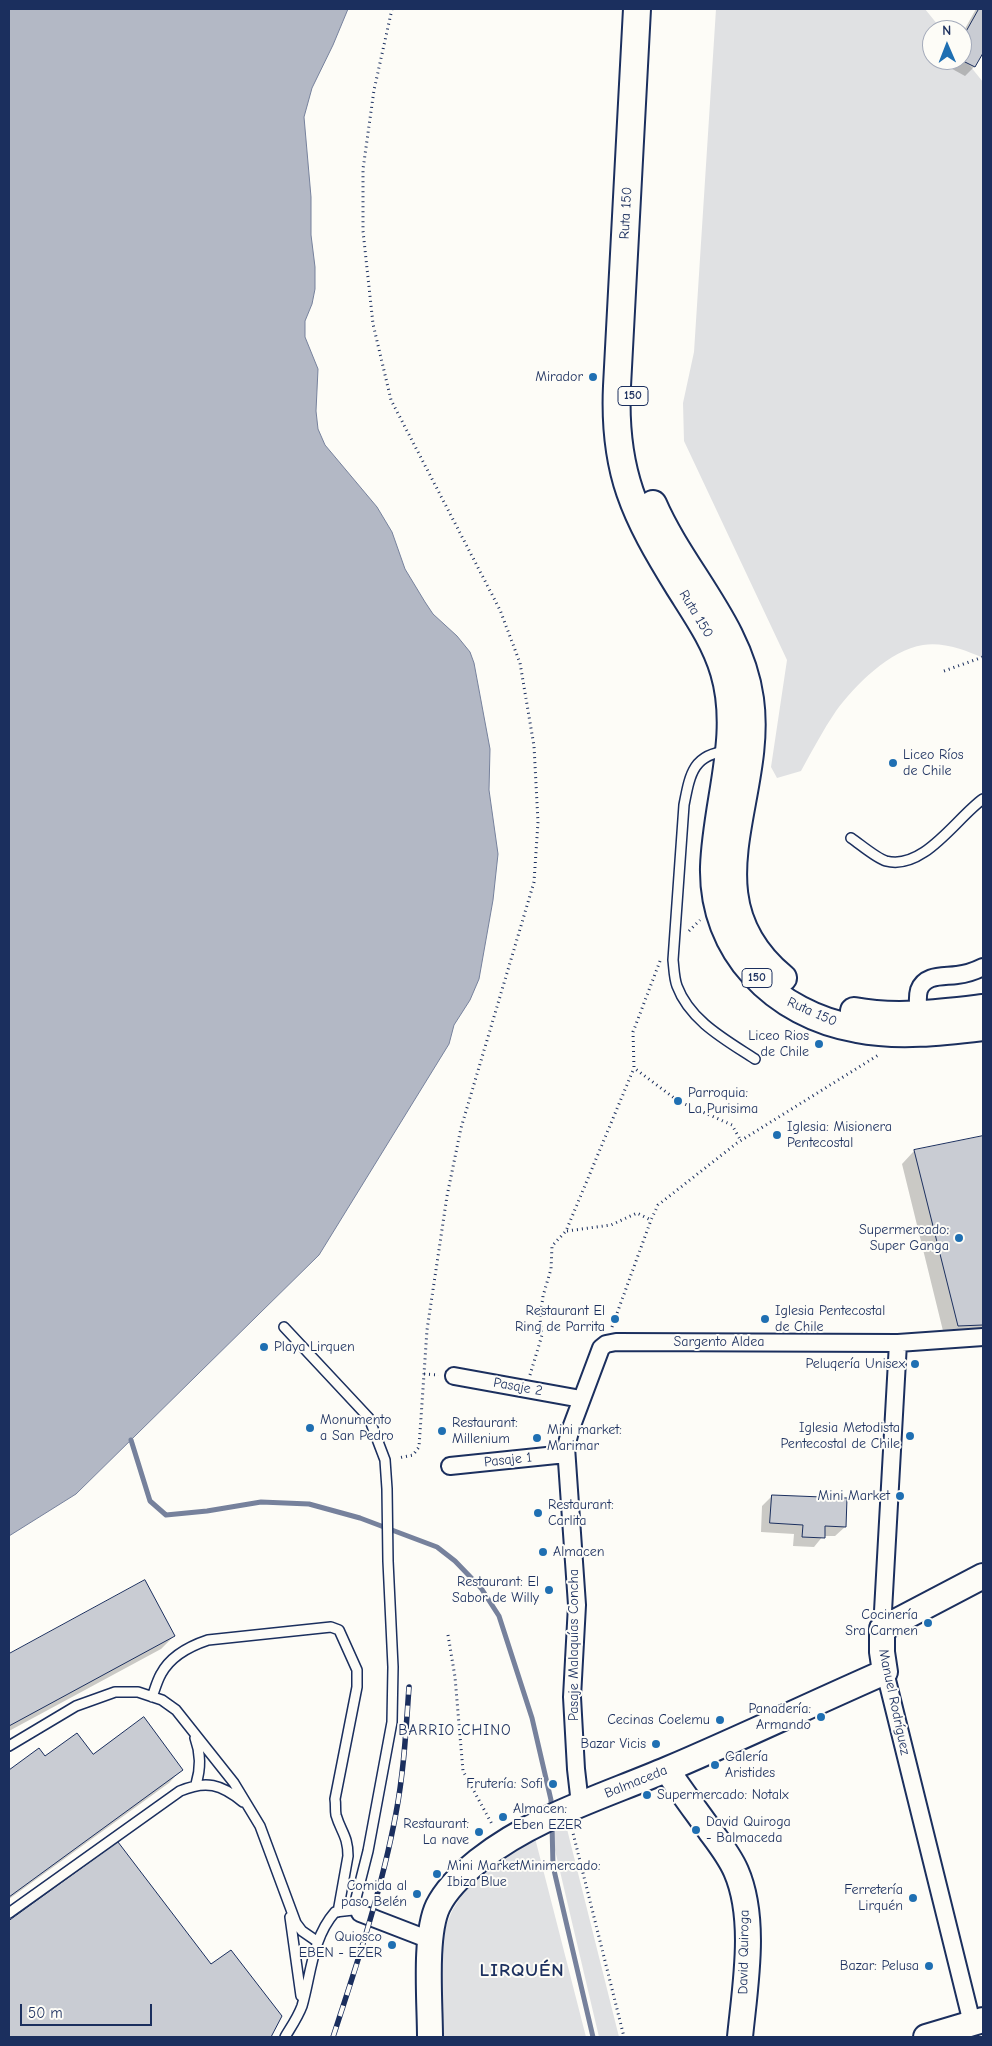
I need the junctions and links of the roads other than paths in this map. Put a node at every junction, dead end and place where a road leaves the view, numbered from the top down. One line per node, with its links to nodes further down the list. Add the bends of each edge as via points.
1 (637, 9): 3 (main road, Ruta 150 / 150, via 616,393 618,447 628,488 644,528 708,633 724,672 731,712)
2 (654, 9): 8 (main road, Ruta 150 / 150, via 634,428 639,462 653,505 732,638 746,679 751,737 733,859 736,905 747,933 763,958 793,986 827,1004)
3 (729, 750): 8 (main road, Ruta 150 / 150, via 714,876 716,904 725,931 740,958 762,983 790,1004 821,1019 857,1030 898,1033); 10 (lane, via 713,752 699,760 688,782 673,960 684,1002 706,1026)
4 (983, 799): 5 (lane, via 970,808 950,832 921,854 900,862 885,861)
5 (851, 838)
6 (983, 967): 8 (street, via 926,981 918,996)
7 (983, 1008): 8 (main road, Ruta 150 / 150)
8 (920, 1023): 9 (main road, Ruta 150 / 150)
9 (983, 1027)
10 (755, 1059)
11 (284, 1327): 31 (lane, via 369,1418 385,1460 392,1722)
12 (983, 1338): 13 (street, Sargento Aldea)
13 (898, 1343): 14 (street, Sargento Aldea); 20 (street, Manuel Rodríguez)
14 (606, 1344): 16 (street, Pasaje Malaquías Concha, via 598,1354)
15 (454, 1376): 16 (street, Pasaje 2)
16 (581, 1399): 17 (street, Pasaje Malaquías Concha)
17 (566, 1454): 18 (street, Pasaje 1); 28 (street, Pasaje Malaquías Concha, via 577,1605)
18 (450, 1466)
19 (983, 1576): 20 (street)
20 (882, 1629): 21 (street, Manuel Rodríguez)
21 (885, 1672): 25 (street, Balmaceda); 36 (street, Manuel Rodríguez)
22 (152, 1697): 23 (lane, via 176,1710); 24 (lane, via 138,1692 115,1692 76,1706); 30 (lane, via 161,1673 191,1646 208,1640 331,1626 339,1630 357,1670 357,1687 335,1798 336,1815 348,1847)
23 (192, 1730): 26 (lane, via 199,1747); 27 (lane, via 234,1783)
24 (9, 1746)
25 (667, 1770): 28 (street, Balmaceda); 39 (street, David Quiroga, via 731,1860 740,1882 747,1937)
26 (196, 1784): 27 (lane, via 212,1785 230,1792); 32 (lane, via 180,1791)
27 (248, 1807): 29 (lane, via 260,1826)
28 (570, 1808): 33 (street, Balmaceda, via 503,1843 462,1875 444,1896 434,1918)
29 (289, 1909): 34 (lane, via 302,1931); 35 (lane)
30 (338, 1912): 31 (lane); 34 (lane, via 328,1920)
31 (356, 1912): 33 (street)
32 (9, 1913)
33 (430, 1940): 38 (street, Balmaceda)
34 (318, 1942): 35 (lane)
35 (301, 2008): 37 (lane)
36 (978, 2021): 40 (street)
37 (285, 2037)
38 (430, 2037)
39 (740, 2037)
40 (926, 2037)

